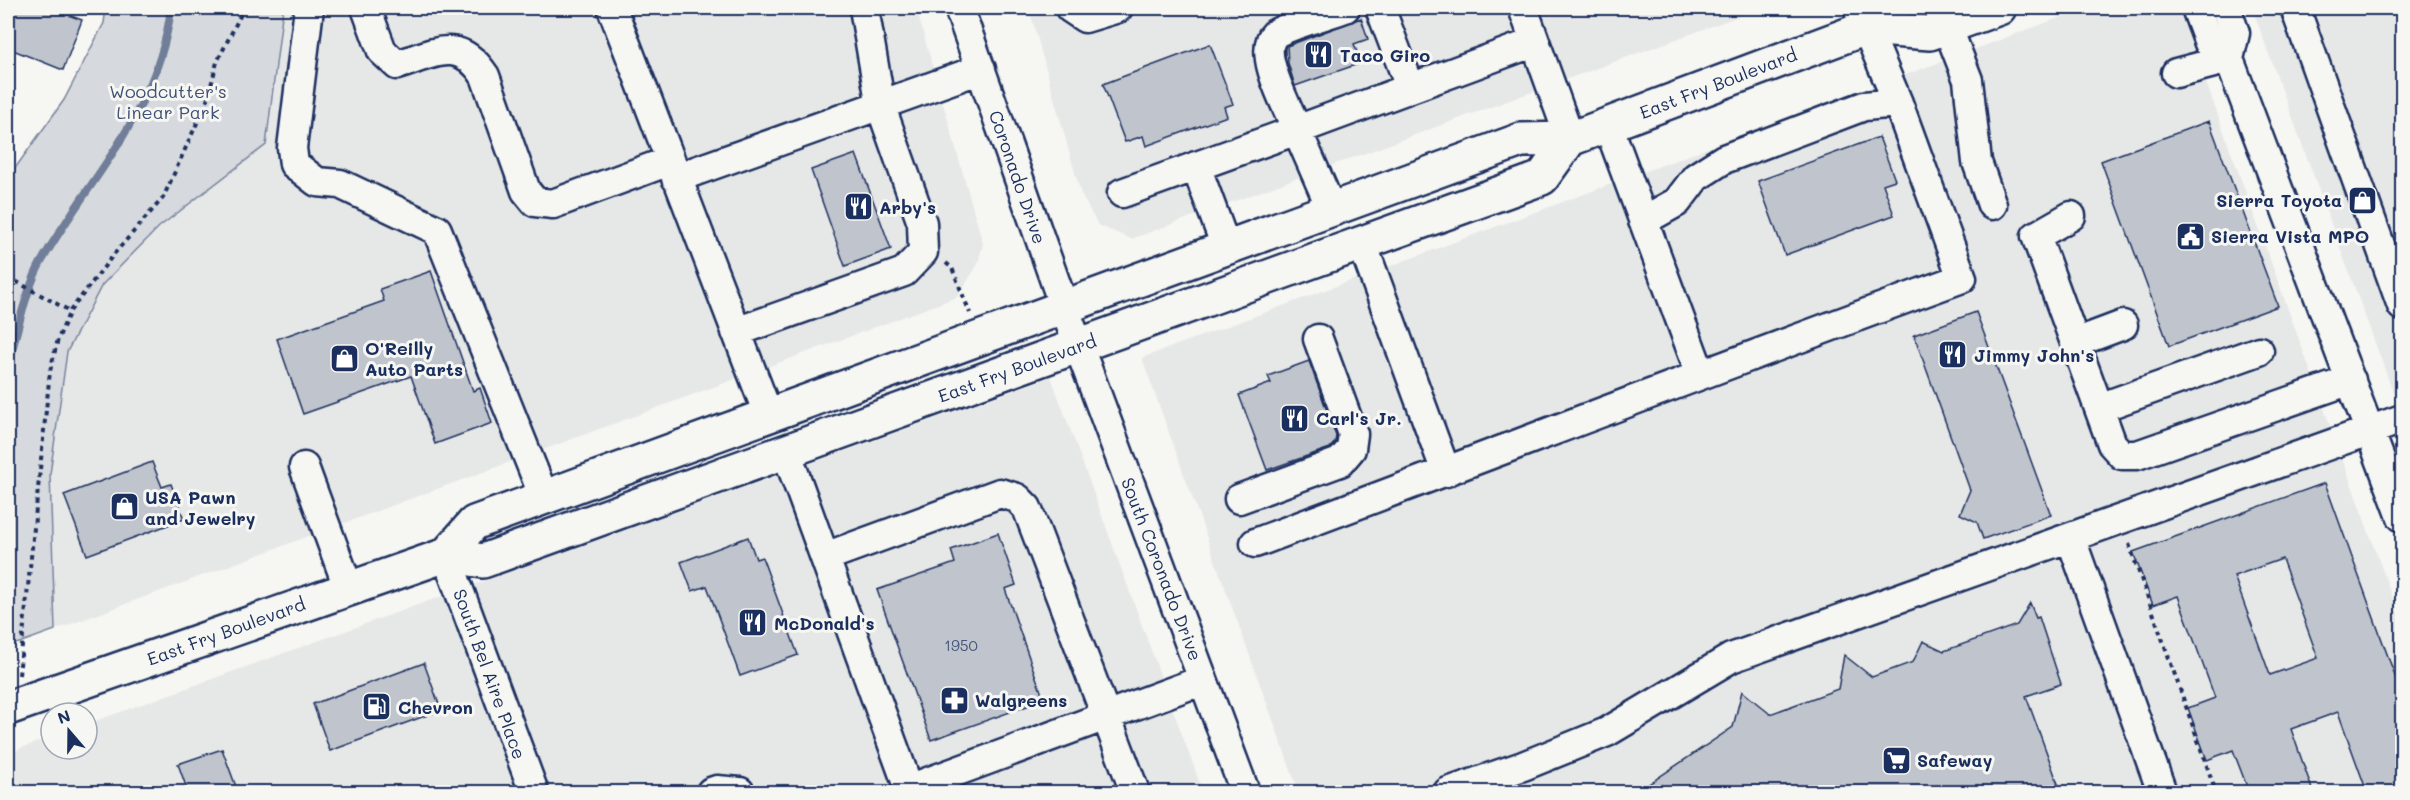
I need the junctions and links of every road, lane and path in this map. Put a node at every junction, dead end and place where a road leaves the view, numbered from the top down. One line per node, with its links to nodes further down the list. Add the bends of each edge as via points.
1 (244, 8): 42 (path, via 217,62 207,101 163,198)
2 (309, 8): 59 (street, via 291,148 294,164 317,182 340,184 437,230)
3 (366, 8): 30 (street, via 382,51 397,65 458,50 474,60 485,76 526,191 535,202 553,204)
4 (612, 8): 30 (street)
5 (864, 8): 25 (street)
6 (959, 8): 21 (street, Coronado Drive)
7 (1070, 8): 8 (street, via 1085,18)
8 (1118, 8)
9 (1345, 8): 27 (street, via 1275,34 1268,47 1269,60)
10 (1380, 8): 23 (street)
11 (1523, 8): 19 (street)
12 (1891, 8): 17 (main road, East Fry Boulevard)
13 (1999, 8): 18 (main road, East Fry Boulevard)
14 (2196, 8): 20 (street, via 2209,43)
15 (2226, 8): 20 (street, via 2235,33)
16 (2295, 8): 40 (street)
17 (1862, 18): 18 (main road, East Fry Boulevard, via 1930,33); 24 (street); 26 (main road, East Fry Boulevard)
18 (1947, 26): 32 (street, via 1968,80 1977,162)
19 (1535, 42): 23 (street); 28 (street)
20 (2229, 59): 22 (street); 51 (street)
21 (981, 69): 25 (street); 41 (street, Coronado Drive)
22 (2176, 73)
23 (1410, 87): 27 (street)
24 (1898, 102): 35 (street, via 1864,106 1724,159 1696,177 1677,202); 50 (street, via 1962,278)
25 (881, 107): 30 (street); 45 (street, via 922,223 923,252 904,272)
26 (1608, 125): 28 (main road, East Fry Boulevard); 35 (street)
27 (1297, 130): 29 (street); 33 (street)
28 (1570, 139): 33 (main road, East Fry Boulevard, via 1521,140); 36 (main road, East Fry Boulevard, via 1542,178)
29 (1196, 166): 31 (street); 37 (street)
30 (673, 169): 45 (street)
31 (1122, 193)
32 (1992, 205)
33 (1331, 208): 37 (main road, East Fry Boulevard)
34 (2071, 216): 47 (street, via 2036,236)
35 (1644, 221): 50 (street)
36 (1362, 243): 48 (main road, East Fry Boulevard); 58 (street)
37 (1226, 247): 41 (main road, East Fry Boulevard)
38 (944, 261): 43 (path, via 952,268)
39 (8, 277): 42 (path)
40 (2403, 306)
41 (1064, 307): 48 (street, Coronado Drive); 53 (main road, East Fry Boulevard)
42 (70, 311): 69 (path, via 50,371)
43 (970, 314)
44 (2123, 325): 47 (street)
45 (736, 332): 53 (street)
46 (1318, 339): 60 (street, via 1353,434 1351,449 1340,462)
47 (2075, 343): 52 (street)
48 (1078, 346): 56 (main road, East Fry Boulevard); 68 (street, South Coronado Drive)
49 (2259, 351): 52 (street)
50 (1700, 373): 58 (street)
51 (2351, 380): 52 (street, via 2137,455 2122,455 2112,444); 55 (street)
52 (2099, 408)
53 (768, 414): 59 (main road, East Fry Boulevard)
54 (2403, 419): 55 (street)
55 (2370, 432): 61 (street); 62 (street)
56 (786, 451): 65 (main road, East Fry Boulevard, via 483,561); 66 (street)
57 (304, 466): 67 (street)
58 (1446, 472): 64 (street)
59 (544, 497): 65 (main road, East Fry Boulevard, via 474,523)
60 (1239, 499)
61 (2403, 517)
62 (2121, 521): 63 (street); 78 (path)
63 (2071, 539): 76 (street, via 1731,658 1606,732); 77 (street)
64 (1255, 543)
65 (446, 555): 67 (main road, East Fry Boulevard); 71 (street, South Bel Aire Place)
66 (825, 556): 70 (street, via 1000,493 1017,498 1027,508); 70 (street, via 909,789)
67 (348, 587): 69 (main road, East Fry Boulevard)
68 (1203, 680): 70 (street); 75 (street, South Coronado Drive)
69 (11, 707)
70 (1107, 716): 74 (street)
71 (534, 792)
72 (711, 792): 73 (street)
73 (740, 792)
74 (1135, 792)
75 (1245, 792)
76 (1448, 792)
77 (2162, 792)
78 (2216, 792)

